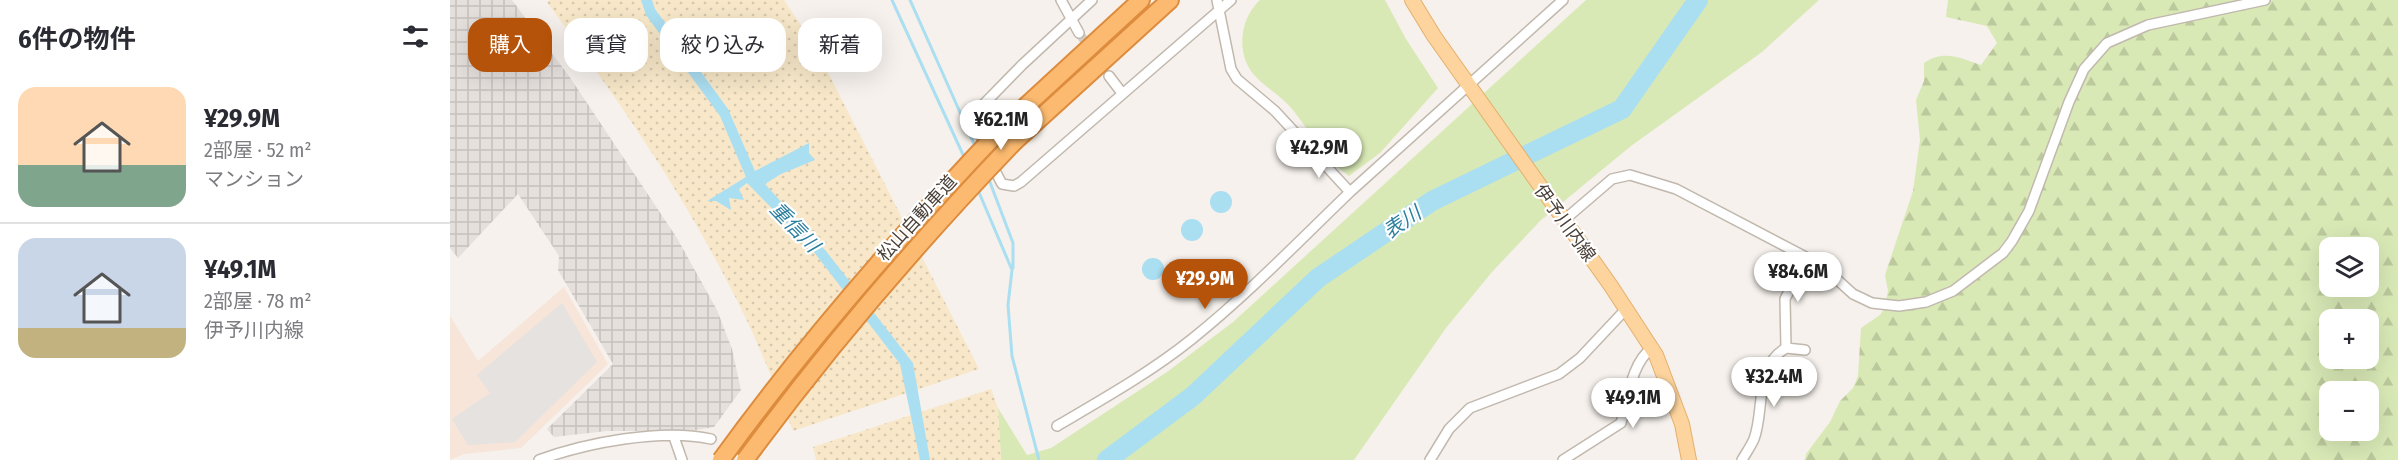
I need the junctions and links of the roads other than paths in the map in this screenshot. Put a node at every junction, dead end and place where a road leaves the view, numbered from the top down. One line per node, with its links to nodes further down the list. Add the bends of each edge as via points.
1 (1061, 0): 10 (street)
2 (1092, 0): 10 (street)
3 (1141, 0): 27 (highway, 松山自動車道, bridge, via 1003,127 897,240 827,321)
4 (1170, 0): 28 (highway, 松山自動車道, bridge, via 1016,141 910,252 841,334)
5 (1231, 0): 9 (street)
6 (1412, 0): 13 (main road, 伊予川内線)
7 (1563, 0): 13 (street)
8 (2265, 0): 17 (street, via 2148,25 2107,43 2093,56 2079,80 2029,211 2012,242 1953,291 1926,302 1899,306 1872,303 1853,294 1821,265)
9 (1219, 4): 14 (street); 15 (street, via 1231,69 1237,79 1275,111)
10 (1072, 18): 11 (street); 14 (street, via 974,118 1002,184 1014,186 1021,182)
11 (1079, 33)
12 (1109, 76): 14 (street)
13 (1471, 90): 15 (street); 16 (main road, 伊予川内線)
14 (1122, 93)
15 (1350, 192): 22 (street, via 1191,340)
16 (1561, 219): 17 (street, via 1605,183 1630,175 1676,189); 18 (main road, 伊予川内線)
17 (1806, 258): 20 (street, via 1785,299)
18 (1626, 309): 19 (main road, 伊予川内線); 29 (street, via 1580,358 1559,374 1470,408 1449,429)
19 (1652, 348): 30 (street, via 1644,354 1635,372 1621,423); 31 (main road, 伊予川内線, via 1671,390)
20 (1786, 348): 21 (street); 32 (street, via 1772,361 1762,386 1754,439)
21 (1805, 350)
22 (1057, 426)
23 (674, 437): 24 (street); 25 (street, via 606,440); 26 (street)
24 (711, 439)
25 (539, 460)
26 (682, 460)
27 (721, 460)
28 (745, 460)
29 (1430, 460)
30 (1563, 460)
31 (1689, 460)
32 (1742, 460)

